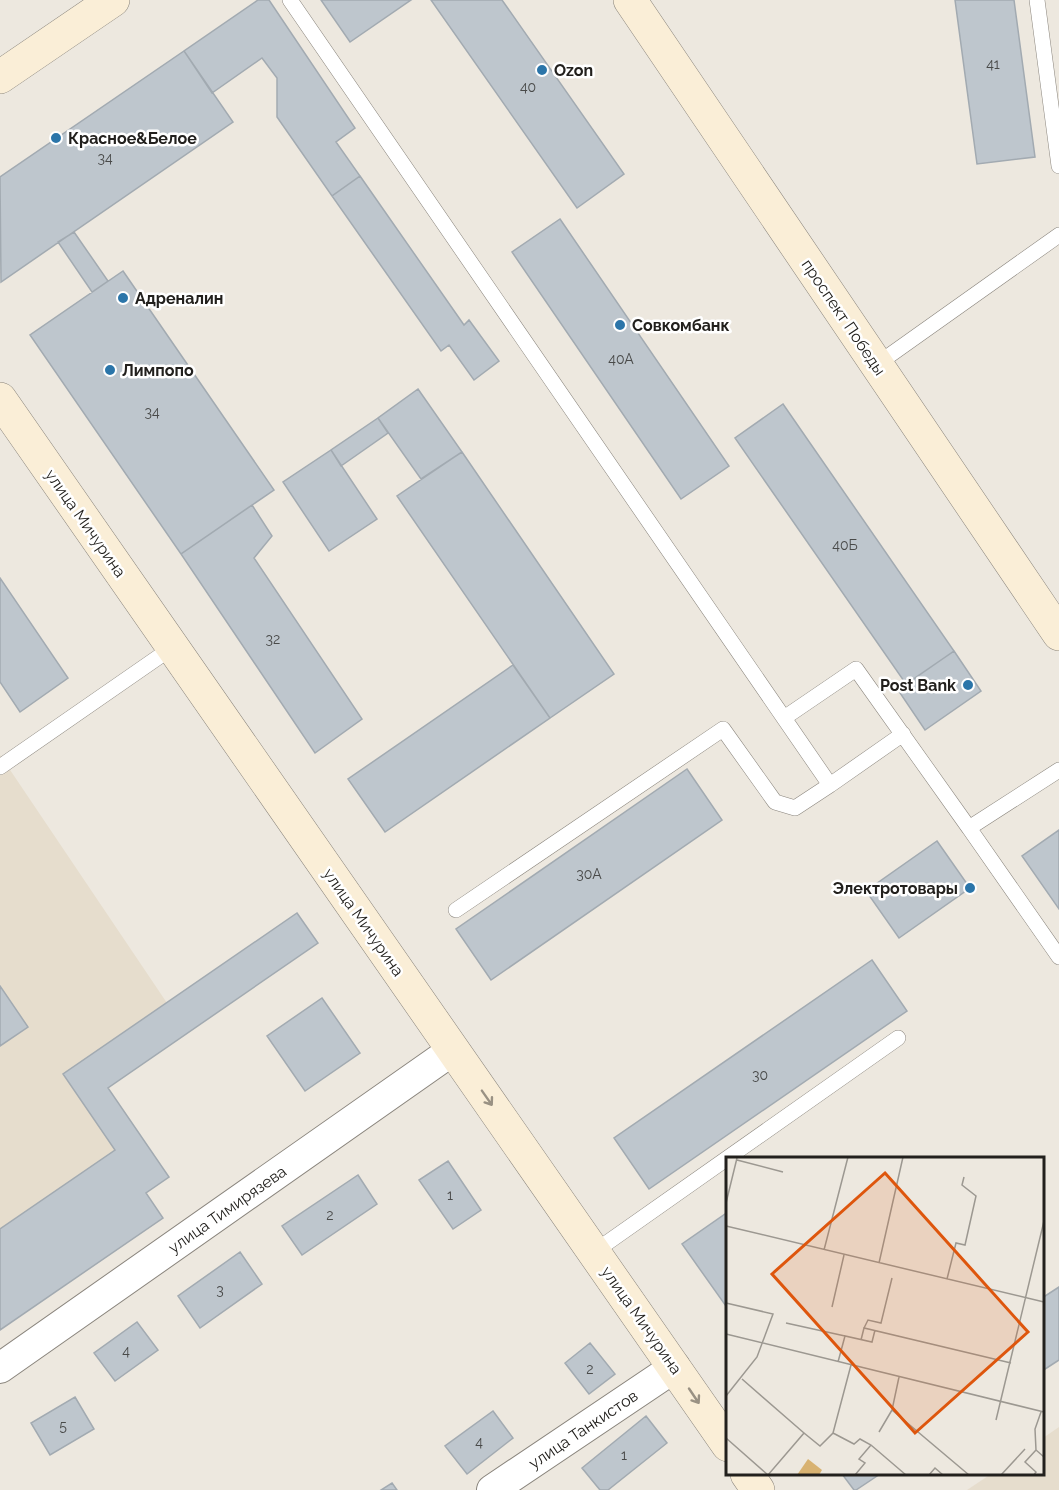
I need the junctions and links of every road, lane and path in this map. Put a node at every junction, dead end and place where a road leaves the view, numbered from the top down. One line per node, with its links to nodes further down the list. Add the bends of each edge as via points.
1 (113, 0): 5 (street)
2 (290, 0): 12 (lane)
3 (630, 0): 8 (street, проспект Победы)
4 (1037, 0): 6 (lane)
5 (0, 77)
6 (1059, 166)
7 (1059, 235): 8 (lane)
8 (876, 365): 10 (street, проспект Победы)
9 (0, 399): 11 (street, улица Мичурина)
10 (1059, 634)
11 (173, 647): 14 (lane); 21 (street, улица Мичурина)
12 (784, 718): 13 (lane, via 856,669); 16 (lane)
13 (903, 734): 16 (lane); 17 (lane)
14 (0, 767)
15 (1059, 770): 17 (lane)
16 (830, 785): 18 (lane, via 795,808 775,802 723,729)
17 (969, 828): 19 (lane)
18 (456, 910)
19 (1059, 957)
20 (898, 1038): 22 (lane)
21 (453, 1050): 24 (street, улица Мичурина, one-way to 24); 26 (street, улица Тимирязева)
22 (729, 1157)
23 (726, 1159): 24 (lane)
24 (594, 1252): 25 (street, улица Мичурина)
25 (675, 1367): 27 (street, улица Мичурина, one-way to 27); 29 (street, улица Танкистов)
26 (0, 1368)
27 (726, 1442)
28 (748, 1475): 30 (street)
29 (492, 1490)
30 (758, 1490)

